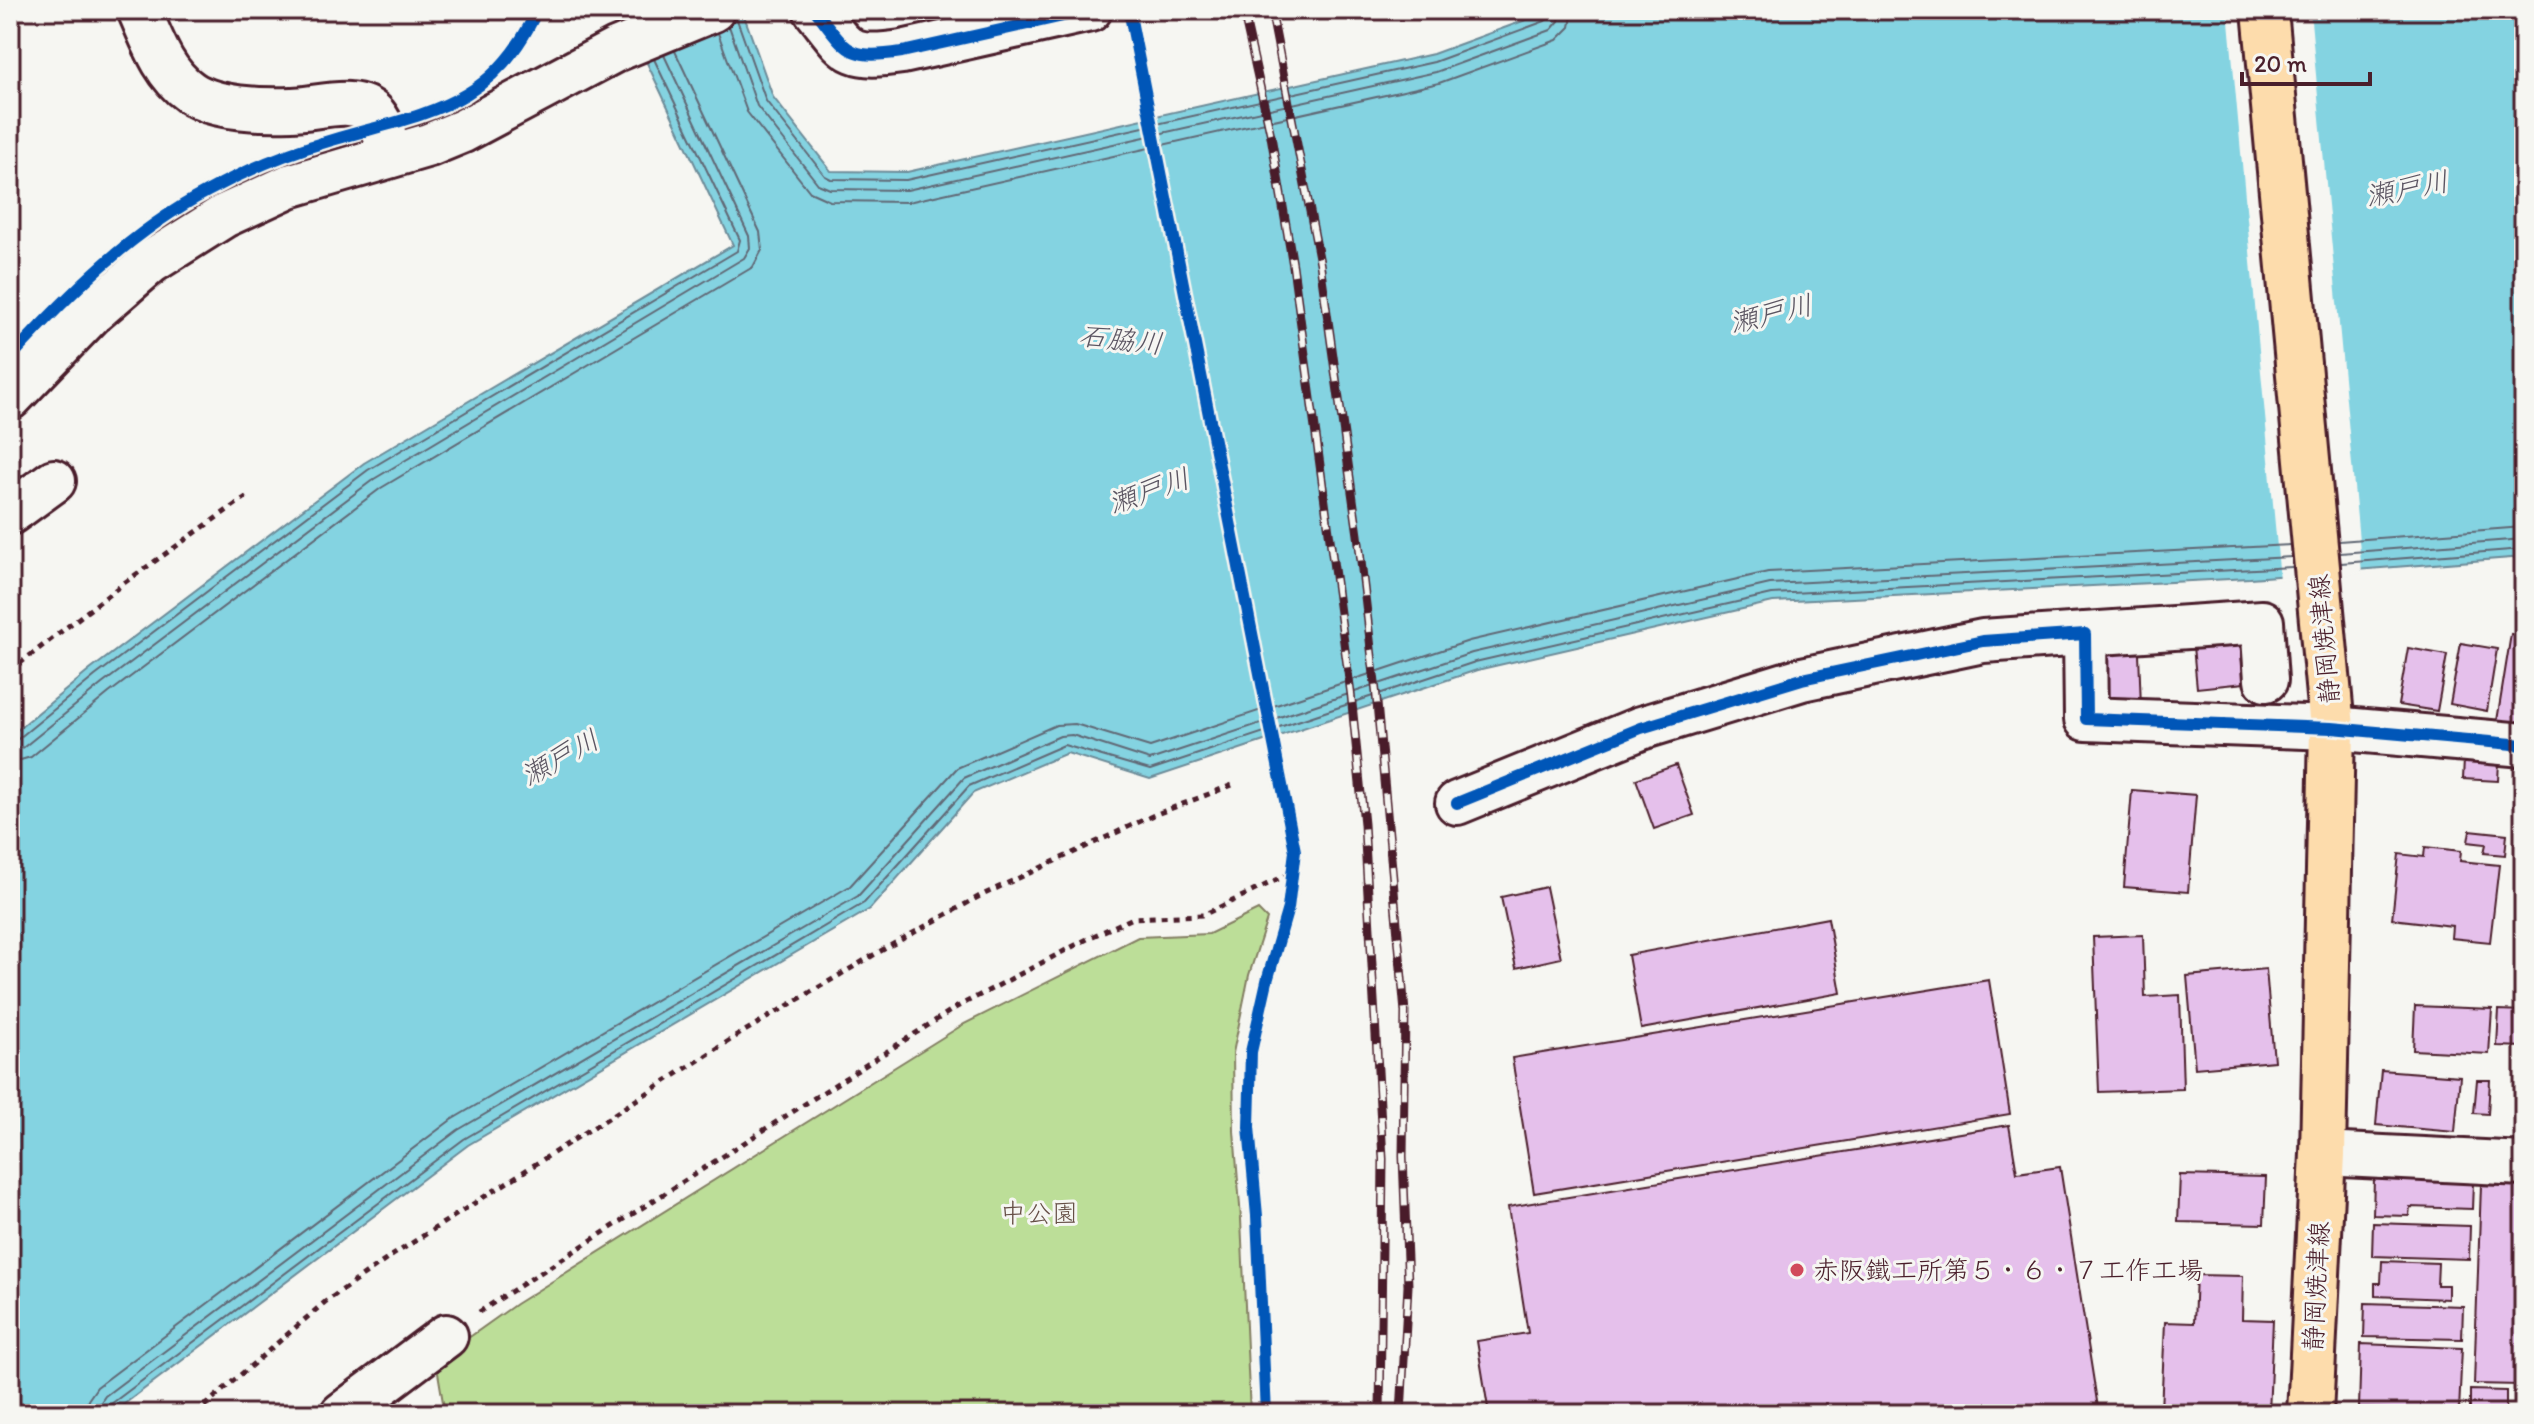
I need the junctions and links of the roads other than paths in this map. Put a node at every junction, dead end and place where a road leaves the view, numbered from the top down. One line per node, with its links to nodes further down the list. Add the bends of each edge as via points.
1 (139, 10): 6 (street, via 170,74 192,94 249,108 360,106 382,127)
2 (713, 10): 6 (street, via 616,50 463,131)
3 (815, 10): 4 (street, via 842,45 873,56)
4 (1090, 10)
5 (2265, 10): 12 (main road, 静岡焼津線)
6 (390, 156): 7 (street, via 289,186 224,216 151,262 91,314)
7 (10, 398)
8 (54, 481): 9 (street)
9 (10, 513)
10 (2085, 634): 11 (street, via 2262,622); 12 (street, via 2086,719); 14 (street, via 1983,641 1802,679 1641,728)
11 (2266, 680)
12 (2331, 709): 13 (street); 15 (main road, 静岡焼津線)
13 (2524, 745)
14 (1457, 803)
15 (2323, 1154): 16 (street); 19 (main road, 静岡焼津線)
16 (2524, 1164)
17 (446, 1336): 18 (street)
18 (342, 1414)
19 (2310, 1414)

